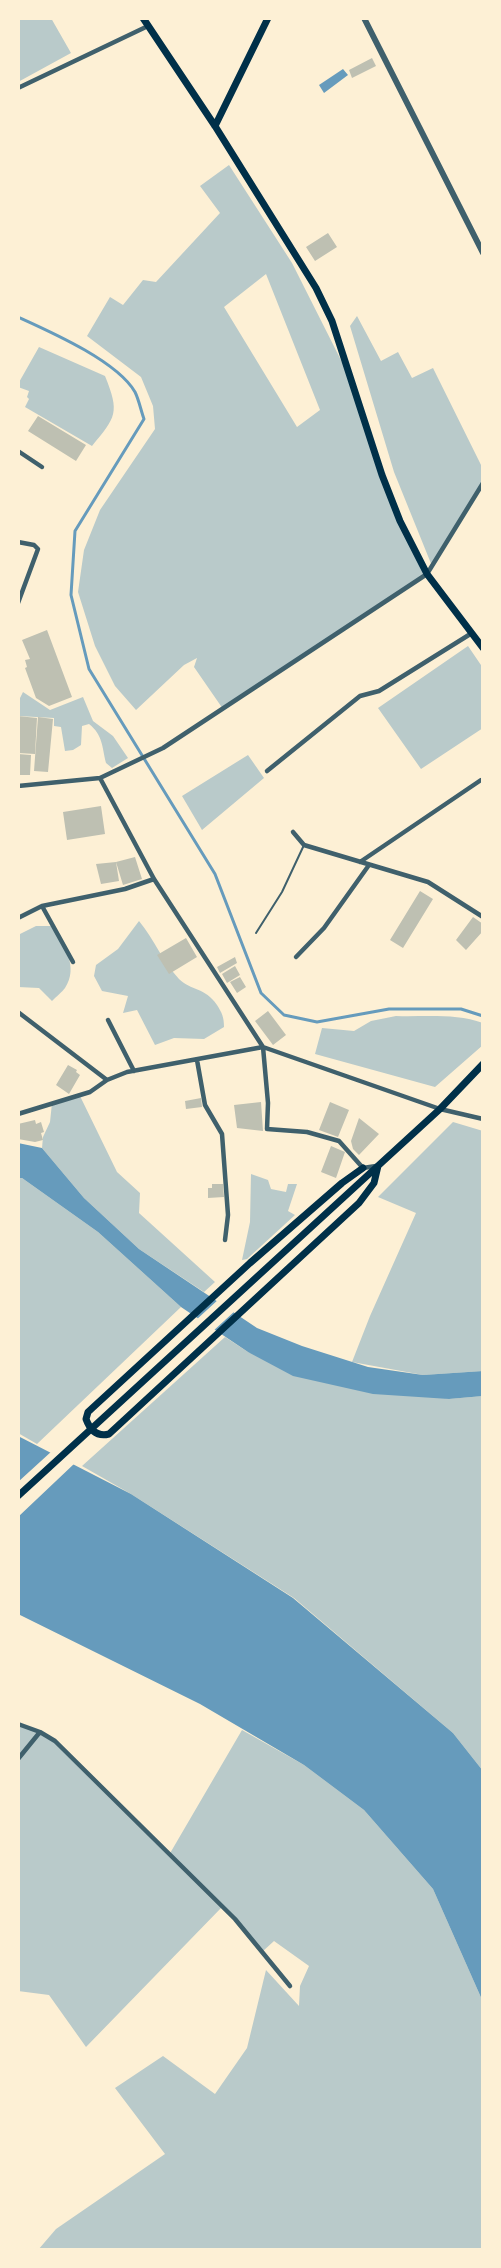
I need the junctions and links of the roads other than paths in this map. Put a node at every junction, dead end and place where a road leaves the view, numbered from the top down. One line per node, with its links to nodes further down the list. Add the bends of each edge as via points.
1 (143, 18): 4 (main road)
2 (268, 18): 6 (main road)
3 (364, 18): 7 (street)
4 (148, 26): 5 (street); 6 (main road)
5 (18, 88)
6 (215, 126): 12 (main road, via 316,288 332,321 382,475)
7 (483, 253)
8 (18, 451): 9 (street)
9 (42, 467)
10 (483, 483): 12 (street)
11 (18, 542): 13 (street, via 38,549)
12 (427, 574): 14 (main road); 17 (street, via 163,748)
13 (18, 603)
14 (472, 633): 15 (main road); 16 (street, via 379,691 360,696)
15 (483, 648)
16 (267, 771)
17 (100, 778): 19 (street); 24 (street)
18 (481, 780): 22 (street)
19 (18, 786)
20 (293, 832): 21 (street)
21 (304, 845): 22 (street); 28 (lane, via 282,892)
22 (360, 862): 23 (street)
23 (369, 865): 26 (street, via 428,882); 29 (street, via 324,928)
24 (154, 879): 25 (street); 33 (street)
25 (42, 906): 27 (street); 30 (street)
26 (483, 917)
27 (18, 918)
28 (256, 933)
29 (296, 957)
30 (73, 962)
31 (18, 1012): 37 (street)
32 (108, 1020): 36 (street)
33 (263, 1047): 34 (street); 38 (street); 42 (street, via 267,1129 307,1132 339,1141)
34 (196, 1060): 36 (street); 43 (street, via 206,1105 222,1134 228,1215)
35 (483, 1064): 38 (main road)
36 (134, 1071): 37 (street)
37 (107, 1080): 39 (street, via 90,1092)
38 (440, 1109): 40 (street); 41 (main road)
39 (18, 1114)
40 (483, 1119)
41 (378, 1166): 42 (street); 42 (main road, via 374,1183 359,1203 212,1339 109,1434 103,1436 92,1430 86,1419 88,1412 216,1294); 44 (main road)
42 (363, 1168)
43 (225, 1240)
44 (18, 1496)
45 (18, 1725): 46 (street)
46 (40, 1732): 47 (street); 48 (street, via 55,1741 235,1919)
47 (18, 1759)
48 (290, 1986)

